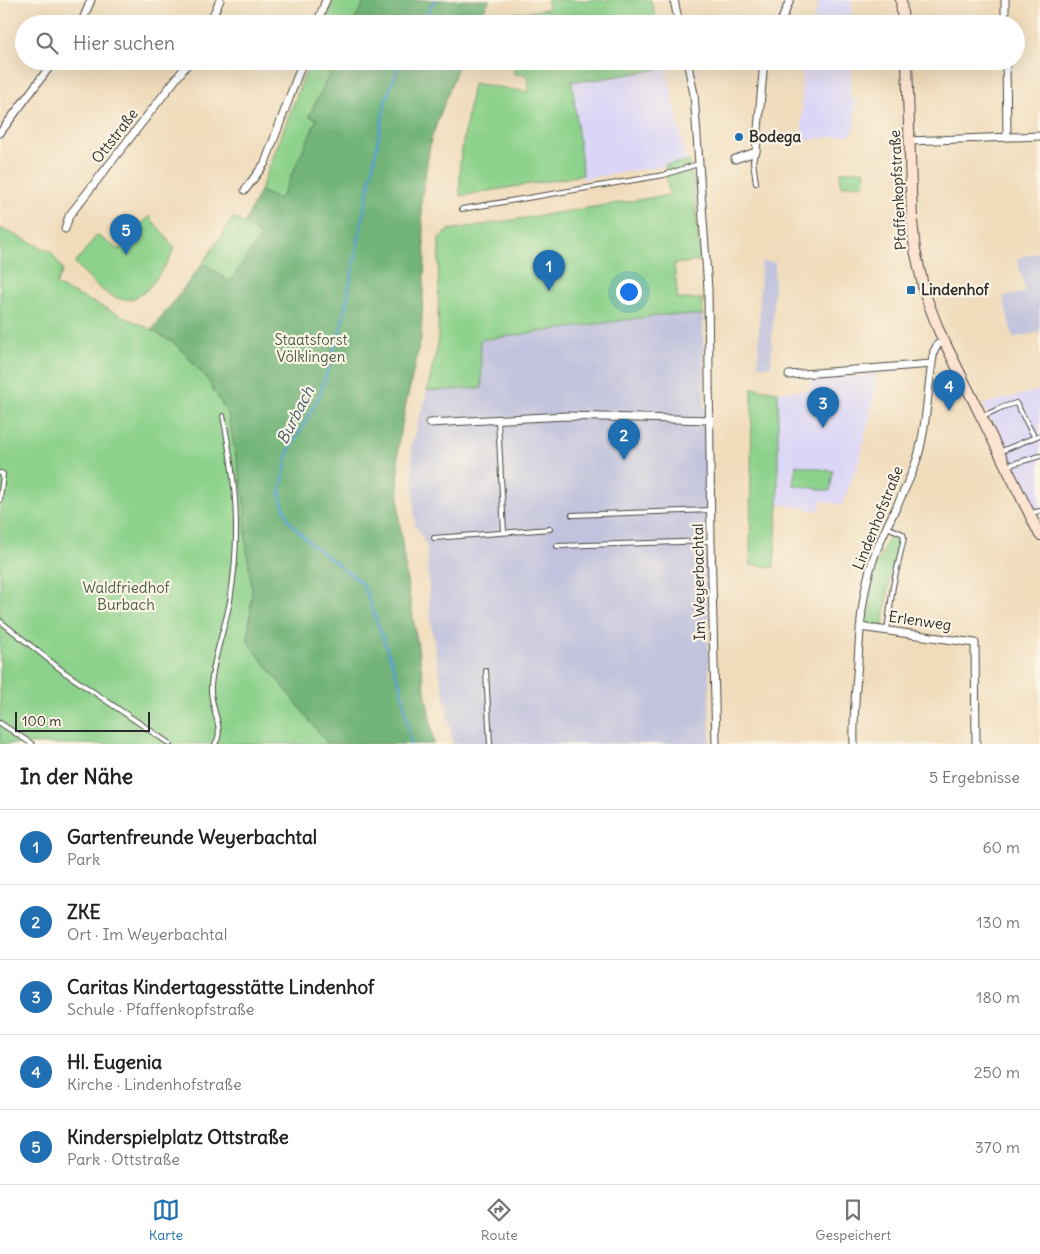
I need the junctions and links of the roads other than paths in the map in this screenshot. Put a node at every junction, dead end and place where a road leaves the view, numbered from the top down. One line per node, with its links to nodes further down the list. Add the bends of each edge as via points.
1 (91, 0): 8 (street)
2 (220, 0): 9 (street)
3 (326, 0): 10 (street)
4 (674, 0): 11 (street)
5 (790, 0): 12 (street)
6 (901, 0): 13 (street)
7 (1005, 0): 14 (street)
8 (85, 15)
9 (213, 15)
10 (320, 15)
11 (677, 15)
12 (784, 15)
13 (902, 15)
14 (1005, 15)
15 (47, 70): 22 (street)
16 (183, 70): 32 (street, Ottstraße, via 69,216)
17 (300, 70): 30 (street, via 264,163)
18 (689, 70): 28 (street, Im Weyerbachtal, via 694,94)
19 (763, 70): 26 (street)
20 (907, 70): 25 (street, Pfaffenkopfstraße)
21 (1006, 70): 24 (street)
22 (0, 133)
23 (1040, 136): 24 (street)
24 (1007, 137): 25 (street)
25 (909, 141): 33 (street, Pfaffenkopfstraße, via 915,250 925,294)
26 (756, 152): 27 (street); 29 (lane, via 753,162)
27 (735, 158)
28 (698, 164): 31 (lane, via 664,175); 39 (street, Im Weyerbachtal, via 708,289)
29 (756, 182)
30 (245, 190)
31 (462, 209)
32 (65, 229)
33 (945, 342): 34 (street, via 938,344); 37 (street, Pfaffenkopfstraße)
34 (932, 364): 35 (street); 52 (street, Lindenhofstraße, via 917,457)
35 (789, 375)
36 (223, 416): 66 (lane, via 230,450 237,539 230,603 211,685 210,699 220,732)
37 (982, 416): 42 (lane, via 1016,404); 43 (street, Pfaffenkopfstraße)
38 (498, 420): 39 (street, via 567,416); 40 (street); 54 (lane)
39 (709, 420): 48 (street, Im Weyerbachtal)
40 (429, 423)
41 (1040, 434): 42 (lane)
42 (1034, 436): 43 (lane)
43 (999, 452): 45 (street, Pfaffenkopfstraße)
44 (1040, 456): 45 (lane)
45 (1006, 466): 50 (street, Pfaffenkopfstraße)
46 (0, 473): 47 (lane, via 3,474)
47 (0, 500)
48 (710, 510): 51 (lane); 57 (street, Im Weyerbachtal)
49 (1040, 511): 50 (lane)
50 (1029, 514): 55 (street, Pfaffenkopfstraße)
51 (572, 515)
52 (886, 527): 60 (street, Lindenhofstraße, via 868,578); 61 (lane, via 903,534 904,538)
53 (550, 529): 54 (lane)
54 (504, 532): 56 (lane)
55 (1040, 535)
56 (434, 538)
57 (711, 540): 58 (lane); 68 (street, Im Weyerbachtal)
58 (556, 546)
59 (0, 620): 65 (lane, via 64,672)
60 (860, 627): 61 (street, Erlenweg); 69 (street, Lindenhofstraße)
61 (887, 631): 70 (street, Erlenweg, via 975,642)
62 (486, 671): 67 (lane)
63 (0, 723): 64 (lane)
64 (32, 744)
65 (170, 744)
66 (215, 744)
67 (490, 744)
68 (716, 744)
69 (854, 744)
70 (976, 744)

